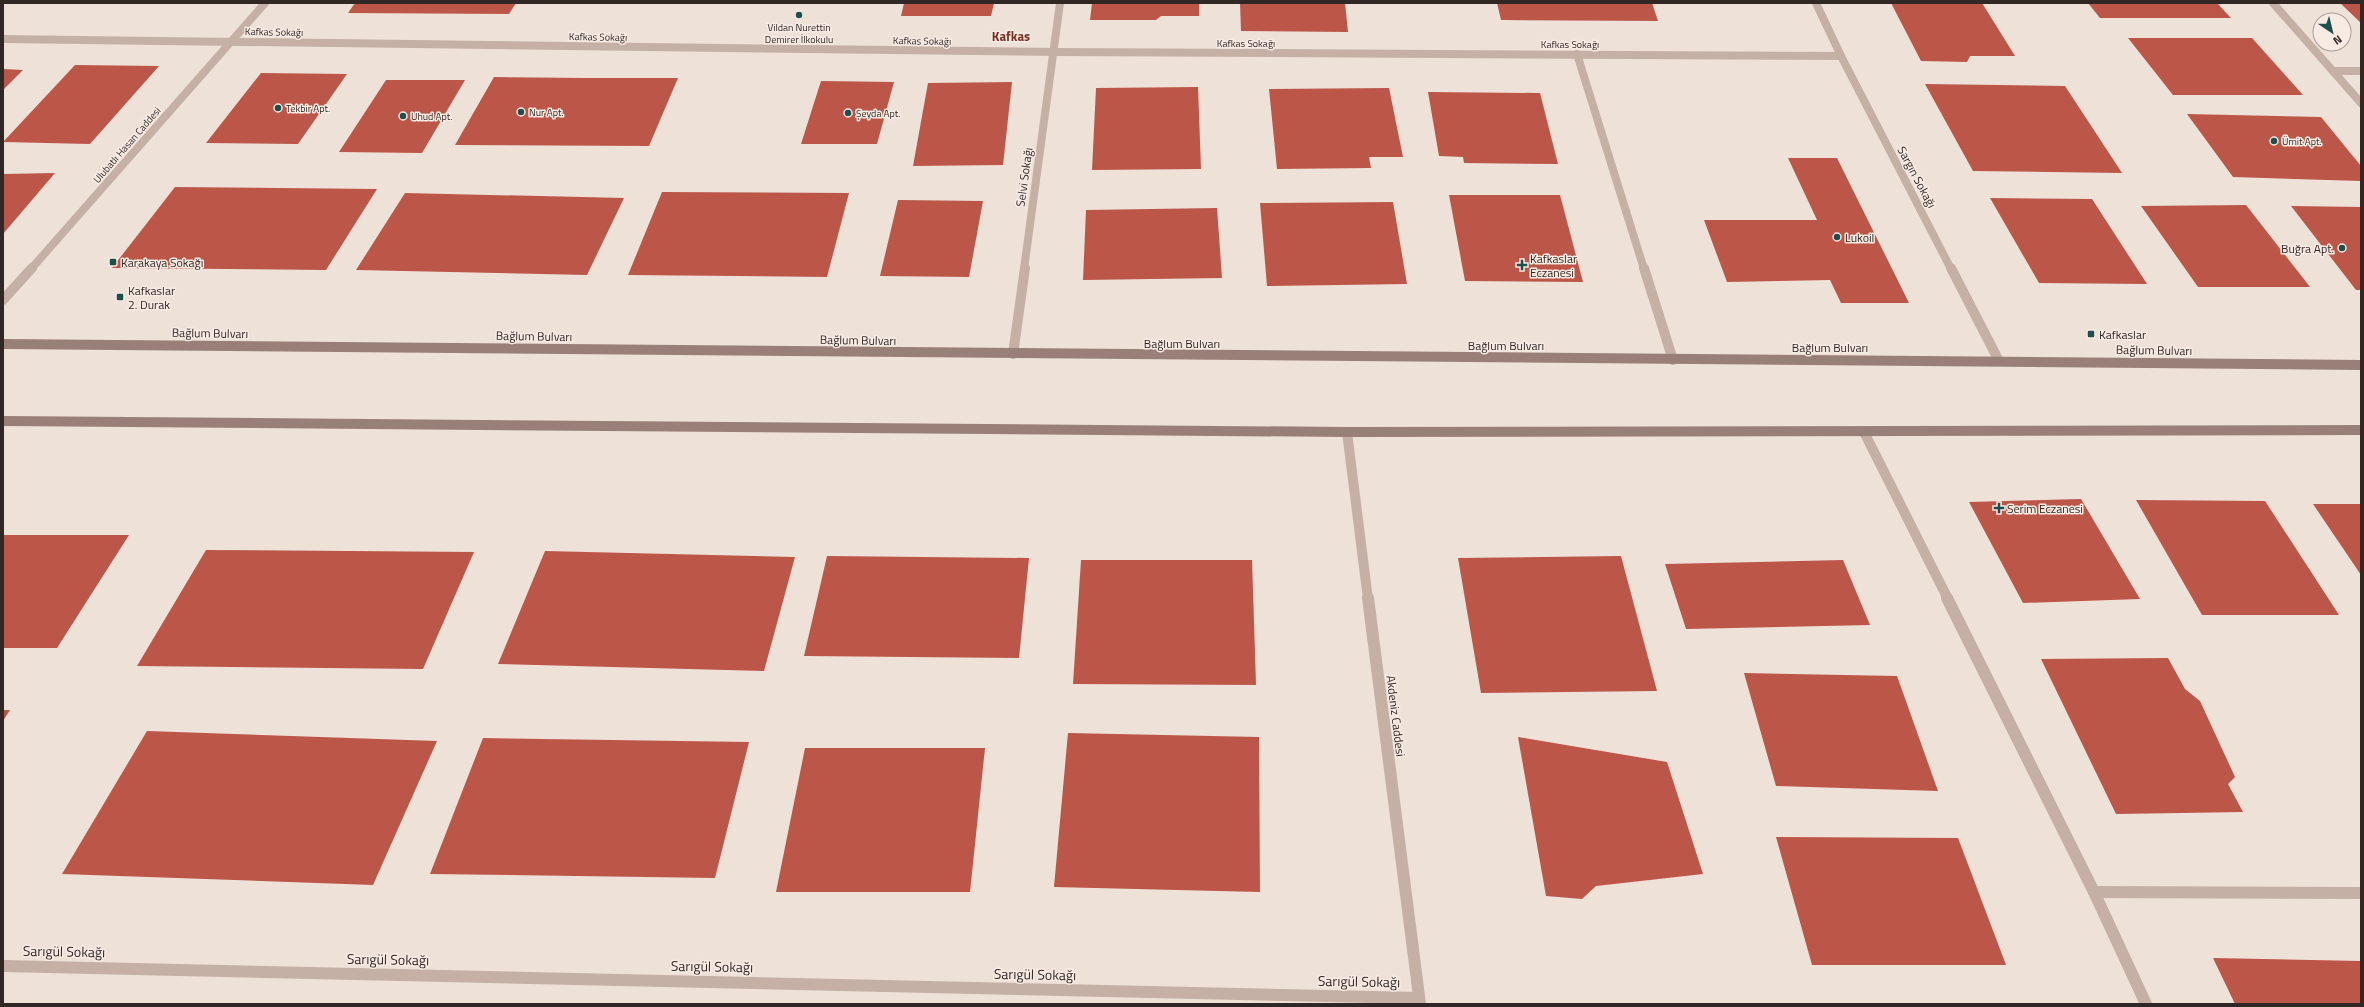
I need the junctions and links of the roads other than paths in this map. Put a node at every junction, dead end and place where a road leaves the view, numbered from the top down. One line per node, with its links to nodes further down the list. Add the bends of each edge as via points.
1 (265, 3): 6 (street, Ulubatlı Hasan Caddesi)
2 (1060, 3): 7 (street, Selvi Sokağı)
3 (1816, 3): 9 (street, Sargın Sokağı)
4 (2273, 3): 10 (street)
5 (3, 39): 6 (street, Kafkas Sokağı)
6 (231, 42): 7 (street, Kafkas Sokağı); 13 (street, Ulubatlı Hasan Caddesi)
7 (1054, 52): 8 (street, Kafkas Sokağı); 15 (street, Selvi Sokağı)
8 (1577, 54): 9 (street, Kafkas Sokağı); 16 (street)
9 (1842, 56): 17 (street, Sargın Sokağı)
10 (2333, 71): 11 (street); 12 (street)
11 (2361, 71)
12 (2361, 103)
13 (3, 300)
14 (3, 344): 15 (main road, Bağlum Bulvarı)
15 (1013, 354): 16 (main road, Bağlum Bulvarı)
16 (1673, 360): 17 (main road, Bağlum Bulvarı)
17 (1999, 361): 18 (main road, Bağlum Bulvarı)
18 (2361, 365)
19 (3, 421): 21 (main road)
20 (2361, 430): 22 (main road)
21 (1347, 432): 22 (main road); 26 (street, Akdeniz Caddesi)
22 (1864, 432): 23 (street)
23 (2094, 892): 24 (street); 27 (street)
24 (2361, 893)
25 (3, 966): 26 (street, Sarıgül Sokağı)
26 (1420, 1001)
27 (2146, 1004)

